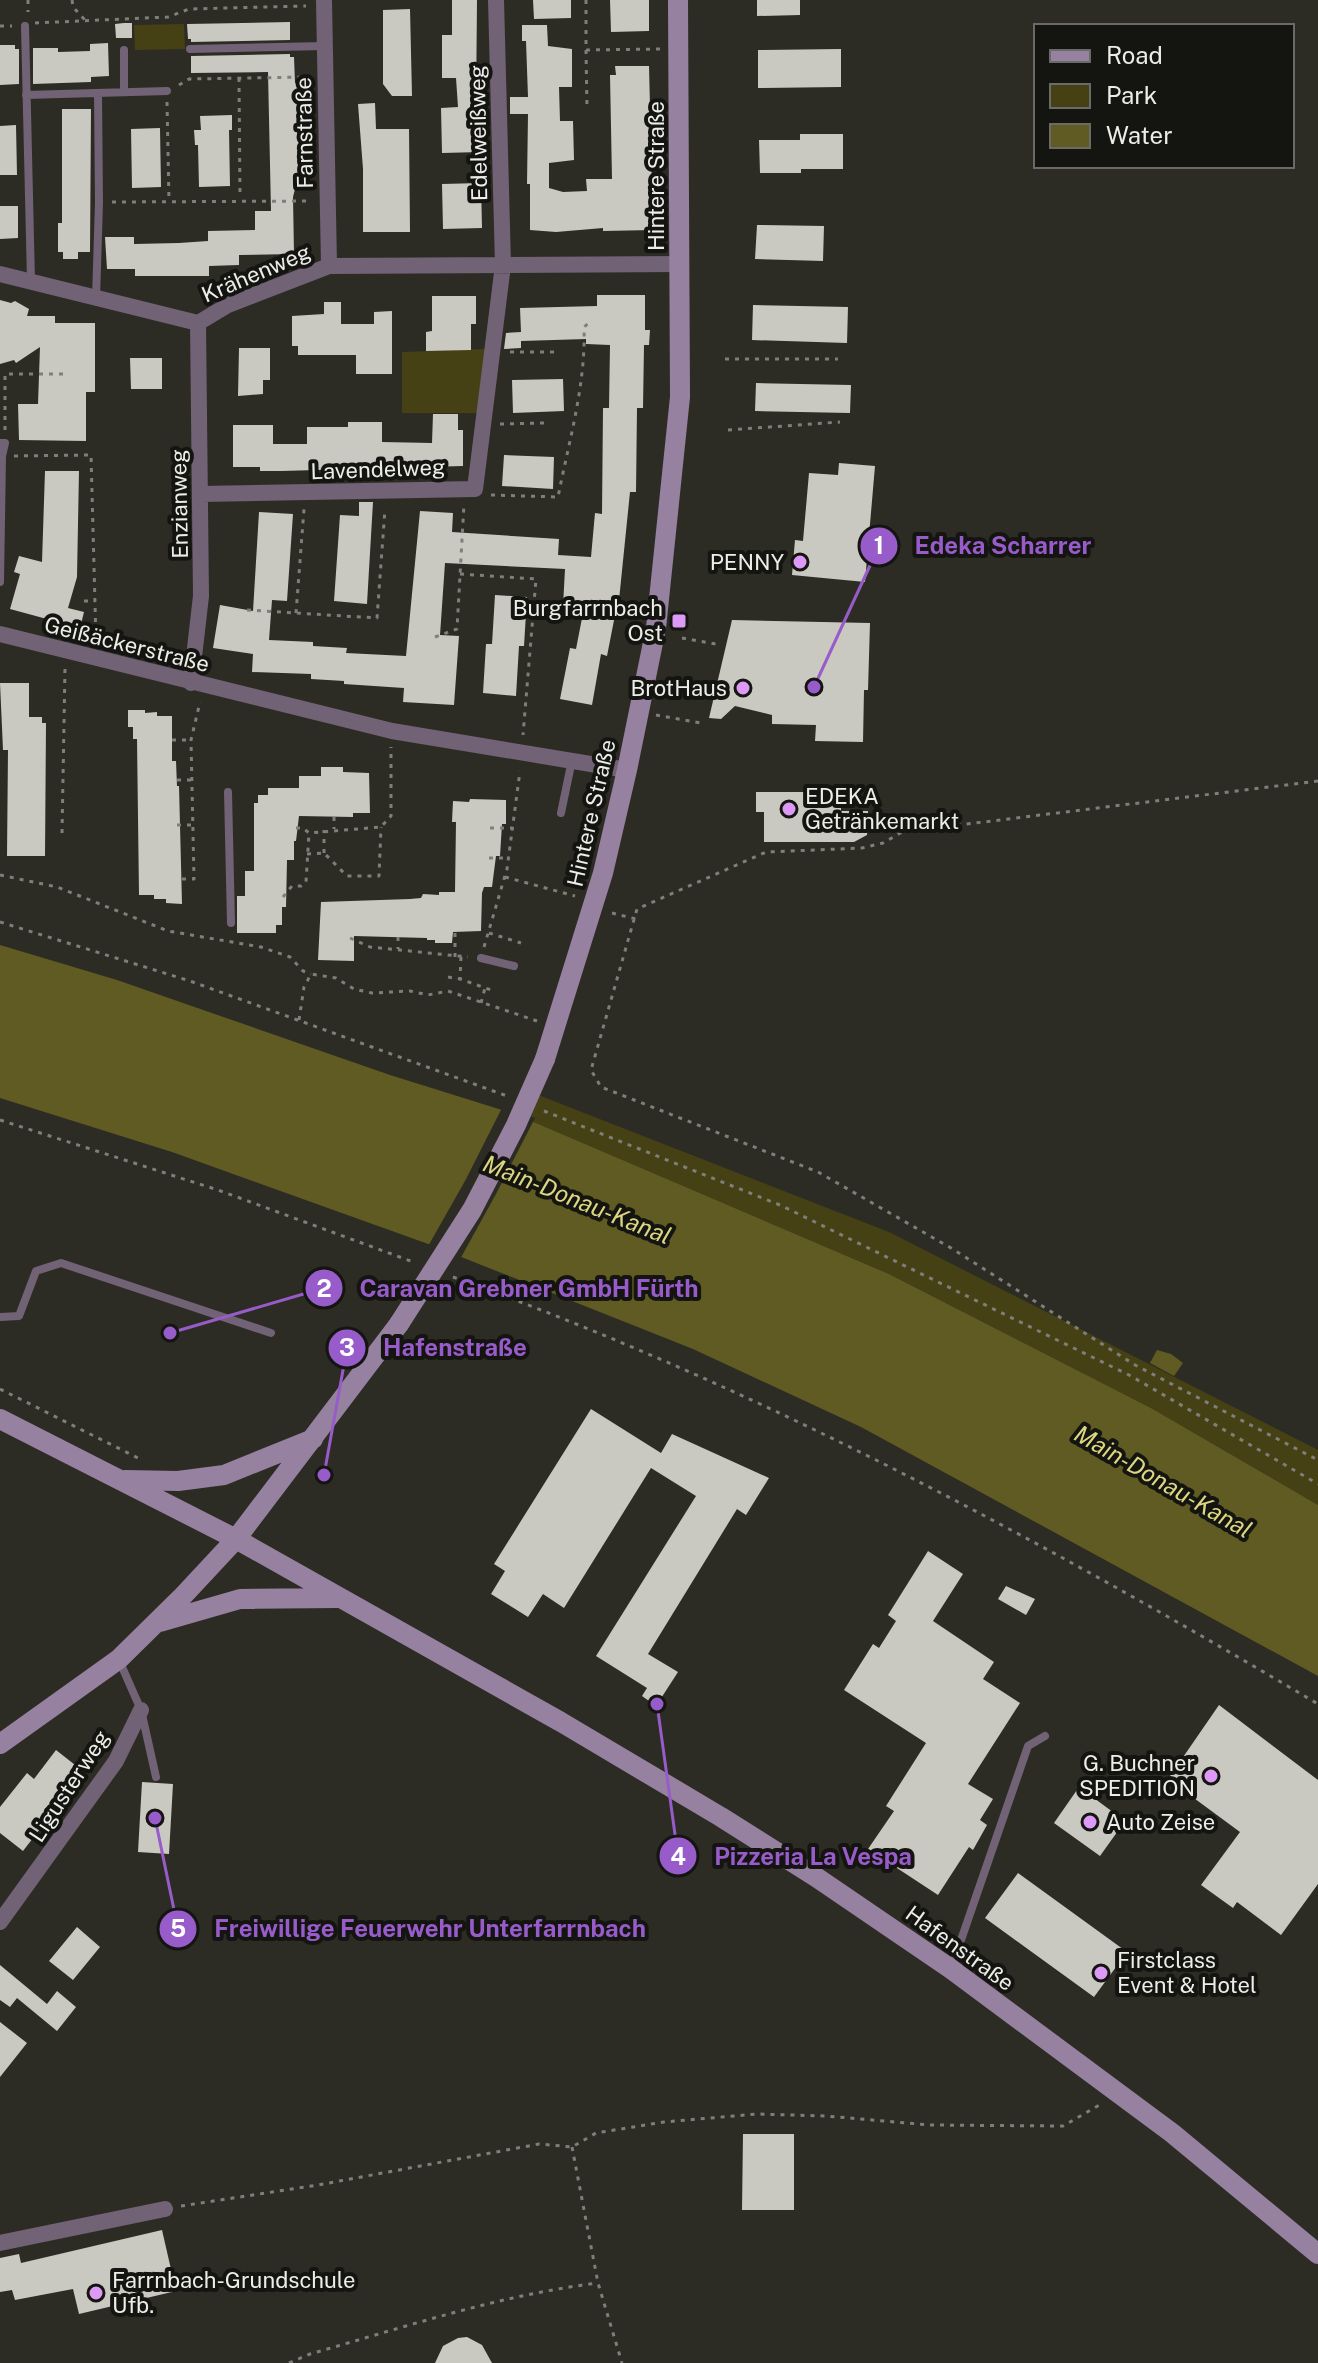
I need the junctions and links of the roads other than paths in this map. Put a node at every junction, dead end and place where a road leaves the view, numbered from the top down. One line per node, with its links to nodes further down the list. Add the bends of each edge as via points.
1 (496, 0): 13 (street, Edelweißweg)
2 (678, 0): 12 (street, Hintere Straße)
3 (324, 2): 5 (street, Farnstraße)
4 (25, 26): 11 (lane)
5 (325, 46): 6 (lane); 14 (street, Farnstraße)
6 (190, 49)
7 (124, 50): 9 (lane)
8 (167, 91): 9 (lane)
9 (124, 92): 10 (lane)
10 (98, 93): 11 (lane); 17 (lane)
11 (26, 95): 16 (lane)
12 (681, 264): 13 (street, Krähenweg); 25 (street, Hintere Straße, via 675,461 656,628)
13 (503, 265): 14 (street, Krähenweg); 20 (street, Lavendelweg, via 470,489)
14 (329, 266): 18 (street, Krähenweg, via 228,305)
15 (0, 274): 16 (street, Krähenweg)
16 (31, 282): 17 (street, Krähenweg)
17 (96, 298): 18 (street, Krähenweg)
18 (198, 323): 20 (street, Enzianweg)
19 (2, 443): 21 (lane)
20 (201, 494): 23 (street, Enzianweg)
21 (0, 582)
22 (0, 634): 23 (street, Geißäckerstraße)
23 (197, 685): 24 (street, Geißäckerstraße, via 392,731)
24 (572, 760): 25 (street, Geißäckerstraße); 27 (lane)
25 (627, 770): 34 (street, Hintere Straße, bridge, via 586,902 555,1029 516,1125 472,1210 399,1324)
26 (228, 792): 28 (lane)
27 (561, 813)
28 (231, 923)
29 (481, 958): 30 (lane)
30 (514, 966)
31 (0, 1317): 32 (lane, via 19,1316 36,1271 61,1263)
32 (271, 1333)
33 (0, 1419): 35 (street, Hafenstraße)
34 (313, 1439): 35 (street, via 224,1475 178,1481); 36 (street, Hintere Straße)
35 (119, 1479): 36 (street, Hafenstraße)
36 (236, 1539): 37 (street, Hafenstraße); 38 (street, Hintere Straße)
37 (337, 1598): 38 (street, via 240,1599); 45 (street, Hafenstraße, via 721,1817)
38 (153, 1624): 39 (street, Hintere Straße)
39 (119, 1659): 40 (lane); 42 (street, Hintere Straße)
40 (141, 1710): 43 (lane); 44 (street, Ligusterweg, via 116,1761)
41 (1045, 1736): 45 (lane, via 1028,1746)
42 (0, 1744)
43 (156, 1777)
44 (0, 1922)
45 (951, 1969): 48 (street, Hafenstraße, via 1228,2178)
46 (165, 2209): 47 (street)
47 (0, 2243)
48 (1318, 2254)

